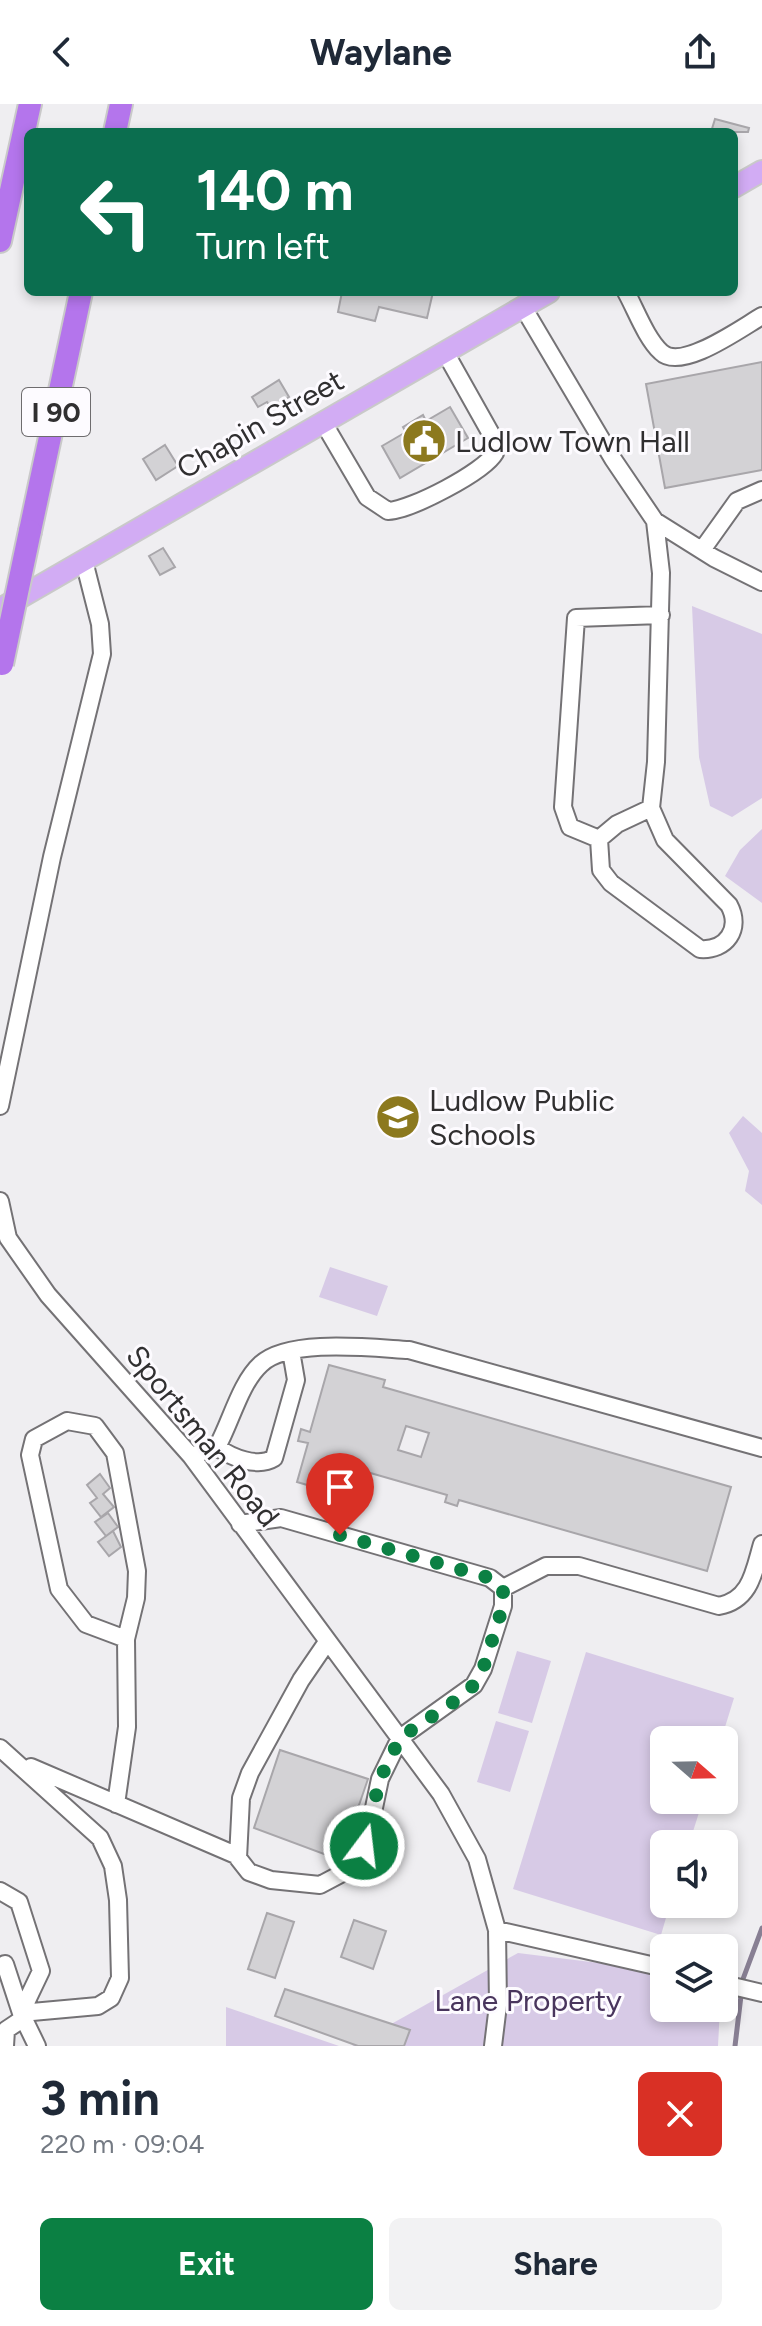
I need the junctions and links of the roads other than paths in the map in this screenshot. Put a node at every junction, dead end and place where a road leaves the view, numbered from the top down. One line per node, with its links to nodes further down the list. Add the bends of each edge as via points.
1 (23, 104): 9 (highway)
2 (30, 104): 4 (highway)
3 (121, 104): 5 (highway)
4 (25, 128)
5 (116, 128)
6 (24, 132): 9 (highway)
7 (762, 169): 8 (main road)
8 (738, 184)
9 (5, 219): 10 (highway)
10 (0, 241)
11 (80, 296): 25 (highway, I 90, bridge)
12 (542, 296): 14 (main road, Chapin Street)
13 (628, 296): 15 (street, via 660,351 674,358 692,356)
14 (523, 307): 16 (main road, Chapin Street); 19 (street)
15 (762, 316)
16 (445, 352): 17 (main road, Chapin Street); 17 (street, via 495,441 495,453 481,467 410,506 388,511 367,497)
17 (323, 422): 21 (main road, Chapin Street)
18 (762, 490): 20 (street, via 737,501)
19 (655, 521): 20 (street); 24 (street)
20 (702, 550): 22 (street)
21 (84, 561): 23 (main road, Chapin Street); 28 (street, via 102,654 52,857)
22 (762, 582)
23 (0, 609)
24 (661, 615): 26 (street); 27 (street, via 576,618 563,807 570,827)
25 (1, 669)
26 (651, 808): 27 (street); 27 (street, via 665,840 734,915 734,928 718,948 700,949 611,883 601,870)
27 (599, 839)
28 (0, 1106)
29 (0, 1201): 30 (street, Sportsman Road)
30 (4, 1239): 34 (street, Sportsman Road)
31 (291, 1351): 32 (street, via 269,1359 252,1376); 32 (street, via 296,1380 277,1454 258,1463); 33 (street, via 409,1350)
32 (217, 1447): 34 (street)
33 (762, 1448)
34 (191, 1456): 35 (street, Sportsman Road)
35 (240, 1524): 37 (street, via 281,1518 490,1578); 39 (street, Sportsman Road)
36 (762, 1544): 37 (street, via 748,1589 727,1605 710,1605 579,1566 546,1566)
37 (503, 1588): 40 (street, via 503,1606 474,1685)
38 (126, 1639): 38 (street, via 137,1571 115,1453 95,1426 67,1421 34,1439 30,1455 59,1589 86,1624); 43 (street, via 127,1727)
39 (327, 1642): 40 (street, Sportsman Road); 44 (street, via 250,1773 241,1798)
40 (400, 1738): 44 (street, via 380,1779 354,1867 320,1885 271,1880 249,1872); 46 (street, Sportsman Road, via 441,1794 477,1859)
41 (0, 1748): 42 (street)
42 (15, 1760): 43 (street); 49 (street, via 100,1838 113,1866 118,1900 120,1978 111,1998 98,2006)
43 (116, 1804): 44 (street)
44 (238, 1856)
45 (0, 1891): 49 (street, via 19,1902 41,1971)
46 (497, 1930): 48 (street); 52 (street, Sportsman Road)
47 (5, 1964): 49 (street)
48 (650, 1965)
49 (22, 2016): 50 (street, via 6,2030); 51 (street)
50 (5, 2046)
51 (37, 2046)
52 (493, 2046)

